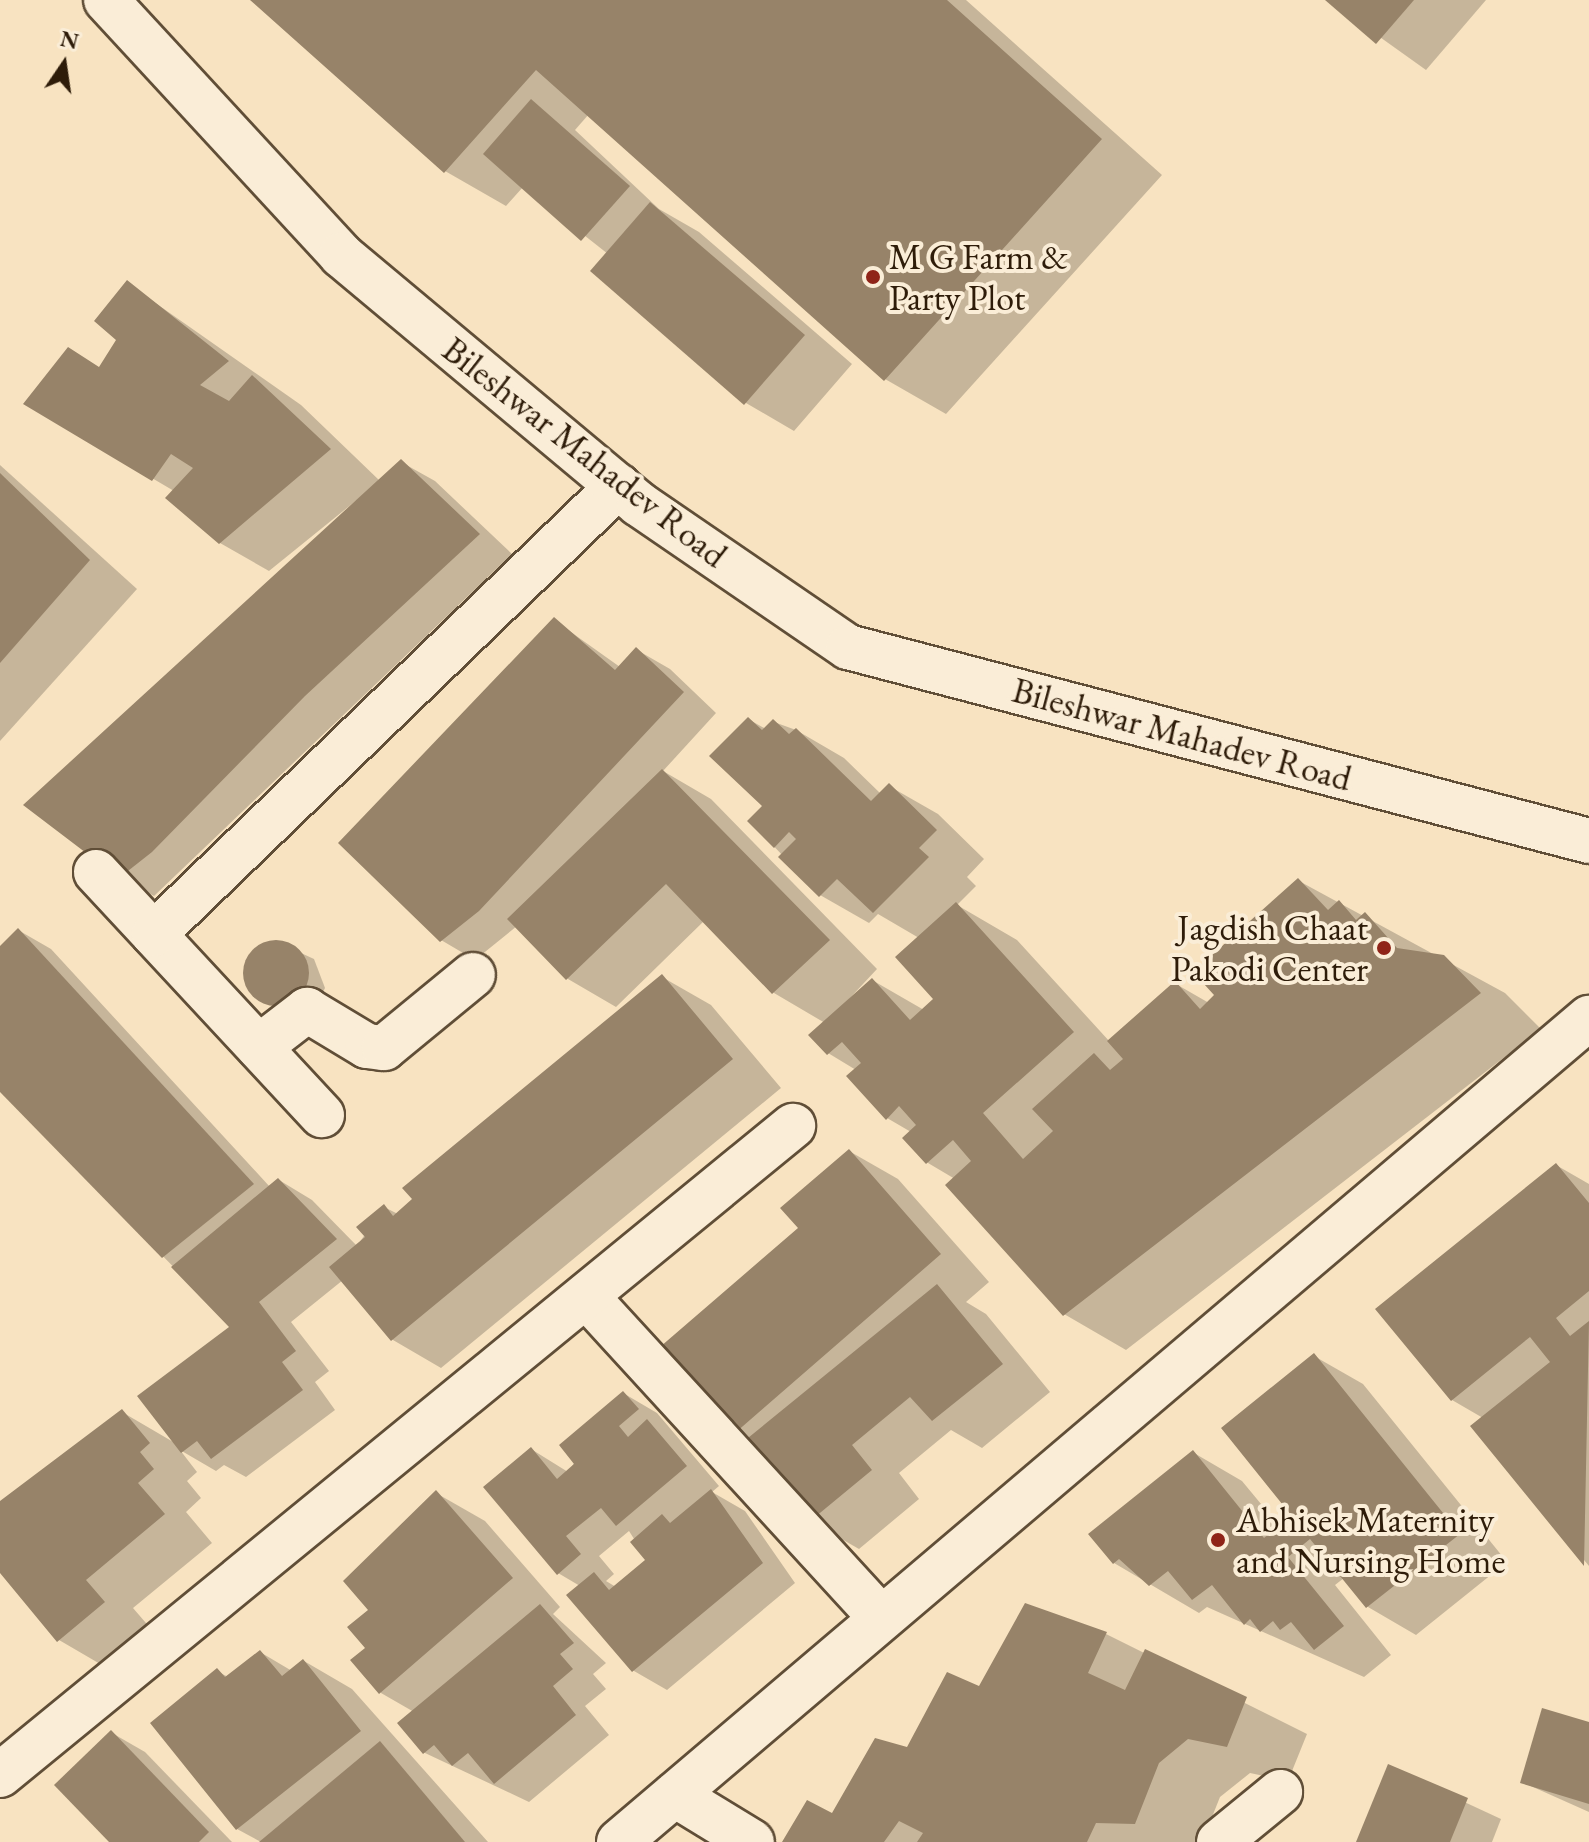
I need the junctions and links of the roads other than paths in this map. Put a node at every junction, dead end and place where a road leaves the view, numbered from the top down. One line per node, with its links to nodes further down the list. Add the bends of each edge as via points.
1 (106, 0): 2 (street, Bileshwar Mahadev Road, via 341,255)
2 (618, 486): 3 (street, Bileshwar Mahadev Road, via 848,647); 5 (street)
3 (1589, 841)
4 (96, 872): 5 (street)
5 (154, 934): 8 (street)
6 (473, 975): 8 (street, via 384,1048 367,1046 307,1010)
7 (1589, 1018): 12 (street)
8 (259, 1047): 9 (street)
9 (322, 1115)
10 (793, 1126): 11 (street)
11 (586, 1296): 12 (street); 13 (street)
12 (881, 1618): 15 (street)
13 (0, 1775)
14 (1280, 1792): 18 (street)
15 (675, 1795): 16 (street); 17 (street)
16 (619, 1842)
17 (752, 1842)
18 (1219, 1842)

